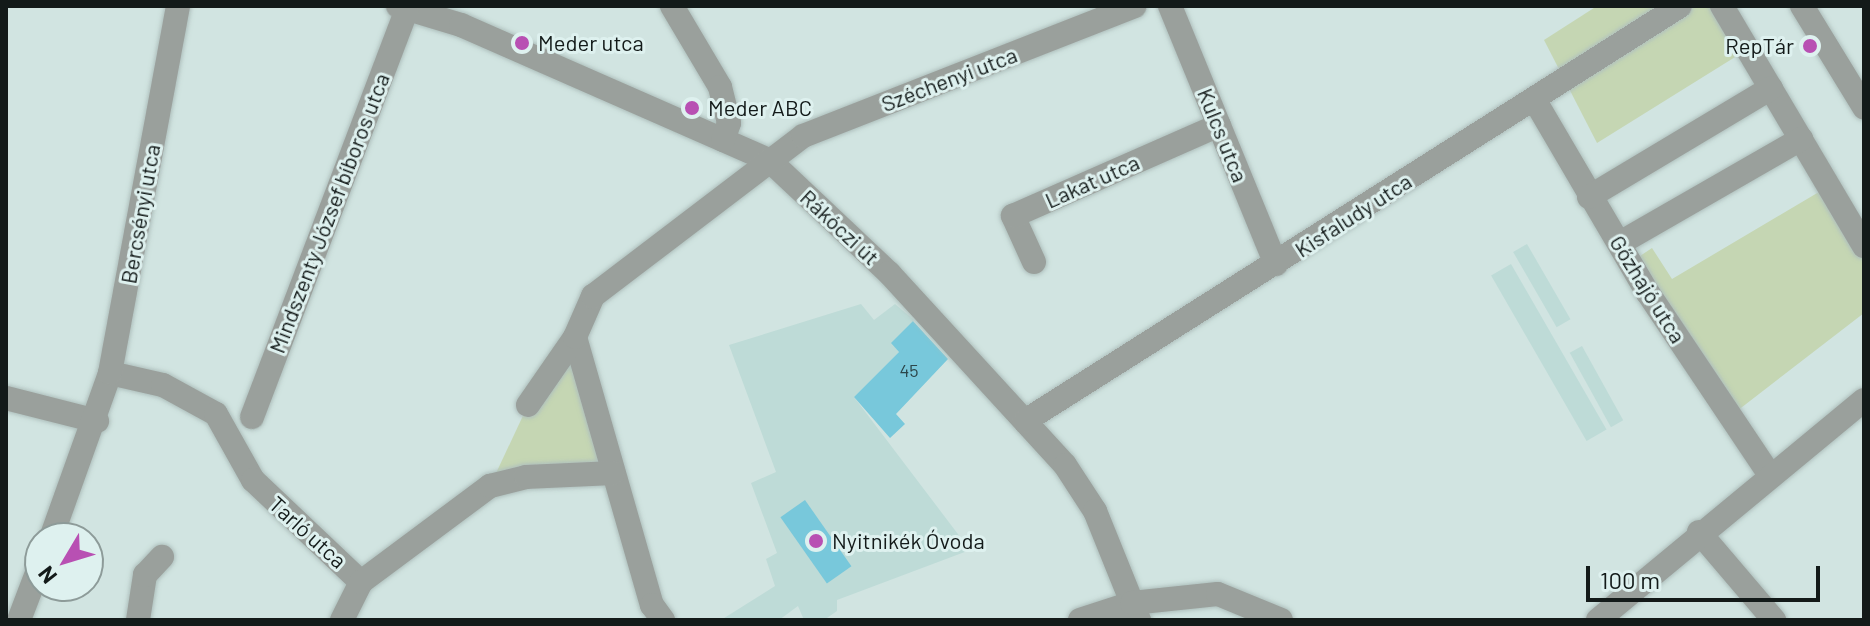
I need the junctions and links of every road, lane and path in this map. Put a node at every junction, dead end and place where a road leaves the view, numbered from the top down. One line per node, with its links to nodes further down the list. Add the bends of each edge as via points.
1 (178, 6): 24 (street, Bercsényi utca)
2 (672, 6): 16 (street, via 720,87 729,123)
3 (1134, 6): 9 (street, Széchenyi utca)
4 (1170, 6): 14 (street, Kulcs utca)
5 (1680, 6): 12 (street, Kisfaludy utca)
6 (1722, 6): 11 (street)
7 (1802, 6): 13 (street)
8 (402, 7): 10 (street, Rákóczi út); 28 (street, Mindszenty József bíboros utca)
9 (1099, 12): 17 (street, Széchenyi utca, via 803,136)
10 (464, 15): 16 (street, Rákóczi út)
11 (1771, 88): 15 (street); 18 (street)
12 (1534, 99): 18 (street, Gőzhajó utca); 22 (street, Kisfaludy utca)
13 (1864, 107)
14 (1219, 125): 21 (street, Lakat utca, via 1013,216); 22 (street, Kulcs utca)
15 (1801, 139): 19 (street); 20 (street)
16 (723, 140): 17 (street, Rákóczi út)
17 (769, 160): 23 (street, via 593,296); 30 (street, Rákóczi út, via 889,273)
18 (1589, 197): 19 (street, Gőzhajó utca)
19 (1620, 243): 32 (street, Gőzhajó utca)
20 (1864, 246)
21 (1034, 262)
22 (1276, 264): 30 (street, Kisfaludy utca)
23 (575, 337): 27 (street); 31 (street)
24 (110, 373): 29 (street, Bercsényi utca); 36 (street, Tarló utca, via 163,385 216,414 253,480)
25 (6, 398): 29 (street)
26 (1864, 400): 32 (street)
27 (528, 405)
28 (252, 417)
29 (97, 421): 33 (street, Bercsényi utca)
30 (1025, 421): 37 (street, Rákóczi út, via 1083,489)
31 (613, 473): 36 (street, via 526,477 490,486); 40 (street, via 652,605)
32 (1769, 474): 34 (street)
33 (57, 522)
34 (1699, 532): 43 (street); 44 (street)
35 (162, 557): 38 (street, via 145,575)
36 (361, 582): 39 (street)
37 (1136, 611): 41 (street); 42 (street, via 1218,594)
38 (138, 620)
39 (342, 620)
40 (663, 620)
41 (1080, 620)
42 (1281, 620)
43 (1598, 620)
44 (1774, 620)

